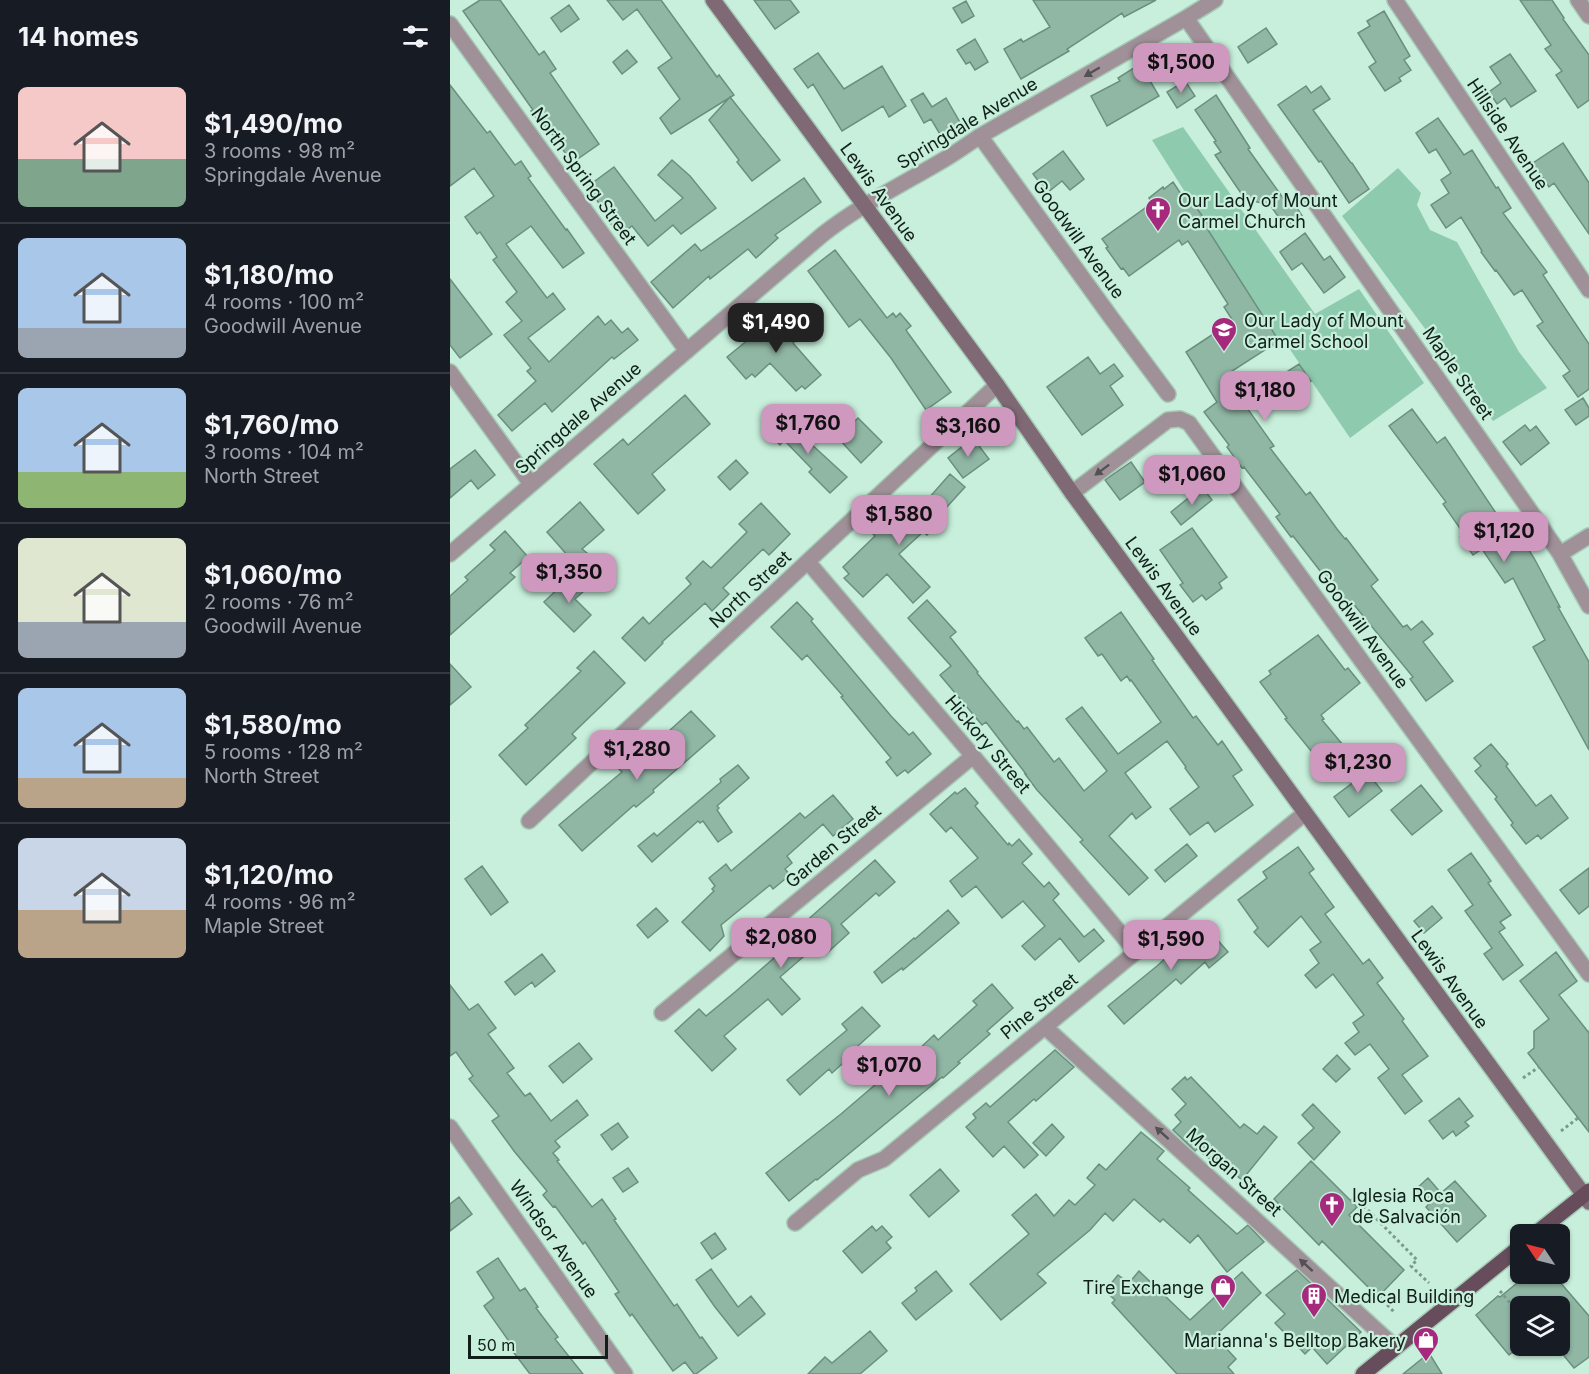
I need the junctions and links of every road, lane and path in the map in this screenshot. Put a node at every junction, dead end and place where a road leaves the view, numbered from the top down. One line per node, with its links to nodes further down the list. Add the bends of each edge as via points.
1 (713, 0): 9 (main road, Lewis Avenue)
2 (1215, 0): 6 (street, Springdale Avenue)
3 (1395, 0): 10 (street, Hillside Avenue)
4 (1578, 0): 5 (street)
5 (1589, 16)
6 (1186, 18): 8 (street, Springdale Avenue, one-way to 8); 19 (street, Maple Street)
7 (450, 24): 11 (street, North Spring Street)
8 (980, 136): 9 (street, Springdale Avenue); 14 (street, Goodwill Avenue)
9 (865, 205): 11 (street, Springdale Avenue, via 822,235); 13 (main road, Lewis Avenue)
10 (1589, 290)
11 (687, 351): 15 (street, Springdale Avenue)
12 (450, 372): 15 (street)
13 (997, 385): 16 (main road, Lewis Avenue); 20 (street, North Street)
14 (1168, 394)
15 (531, 484): 18 (street, Springdale Avenue)
16 (1072, 493): 23 (main road, Lewis Avenue); 26 (street, Goodwill Avenue, one-way to 16, via 1193,427 1180,419 1168,420)
17 (1589, 536): 19 (street)
18 (450, 554)
19 (1560, 554): 21 (street, Maple Street)
20 (808, 562): 22 (street, Hickory Street); 24 (street, North Street)
21 (1589, 606)
22 (972, 756): 25 (street, Hickory Street); 27 (street, Garden Street)
23 (1305, 813): 25 (street, Pine Street); 34 (main road, Lewis Avenue)
24 (529, 821)
25 (1136, 952): 28 (street, Pine Street)
26 (1589, 974)
27 (662, 1013)
28 (1045, 1027): 36 (street, Pine Street, via 884,1159 858,1170); 44 (street, Morgan Street, one-way to 28)
29 (1539, 1067): 30 (path)
30 (1523, 1078)
31 (1578, 1118): 33 (path)
32 (450, 1127): 45 (street, Windsor Avenue)
33 (1561, 1131)
34 (1587, 1196): 37 (main road)
35 (1351, 1201): 39 (path, via 1354,1197 1417,1260 1411,1266)
36 (795, 1223)
37 (1549, 1224)
38 (1510, 1255): 44 (main road)
39 (1429, 1283)
40 (1500, 1291): 42 (path)
41 (1379, 1296): 43 (path)
42 (1510, 1303)
43 (1394, 1312)
44 (1395, 1347): 46 (main road)
45 (625, 1374)
46 (1363, 1374)

